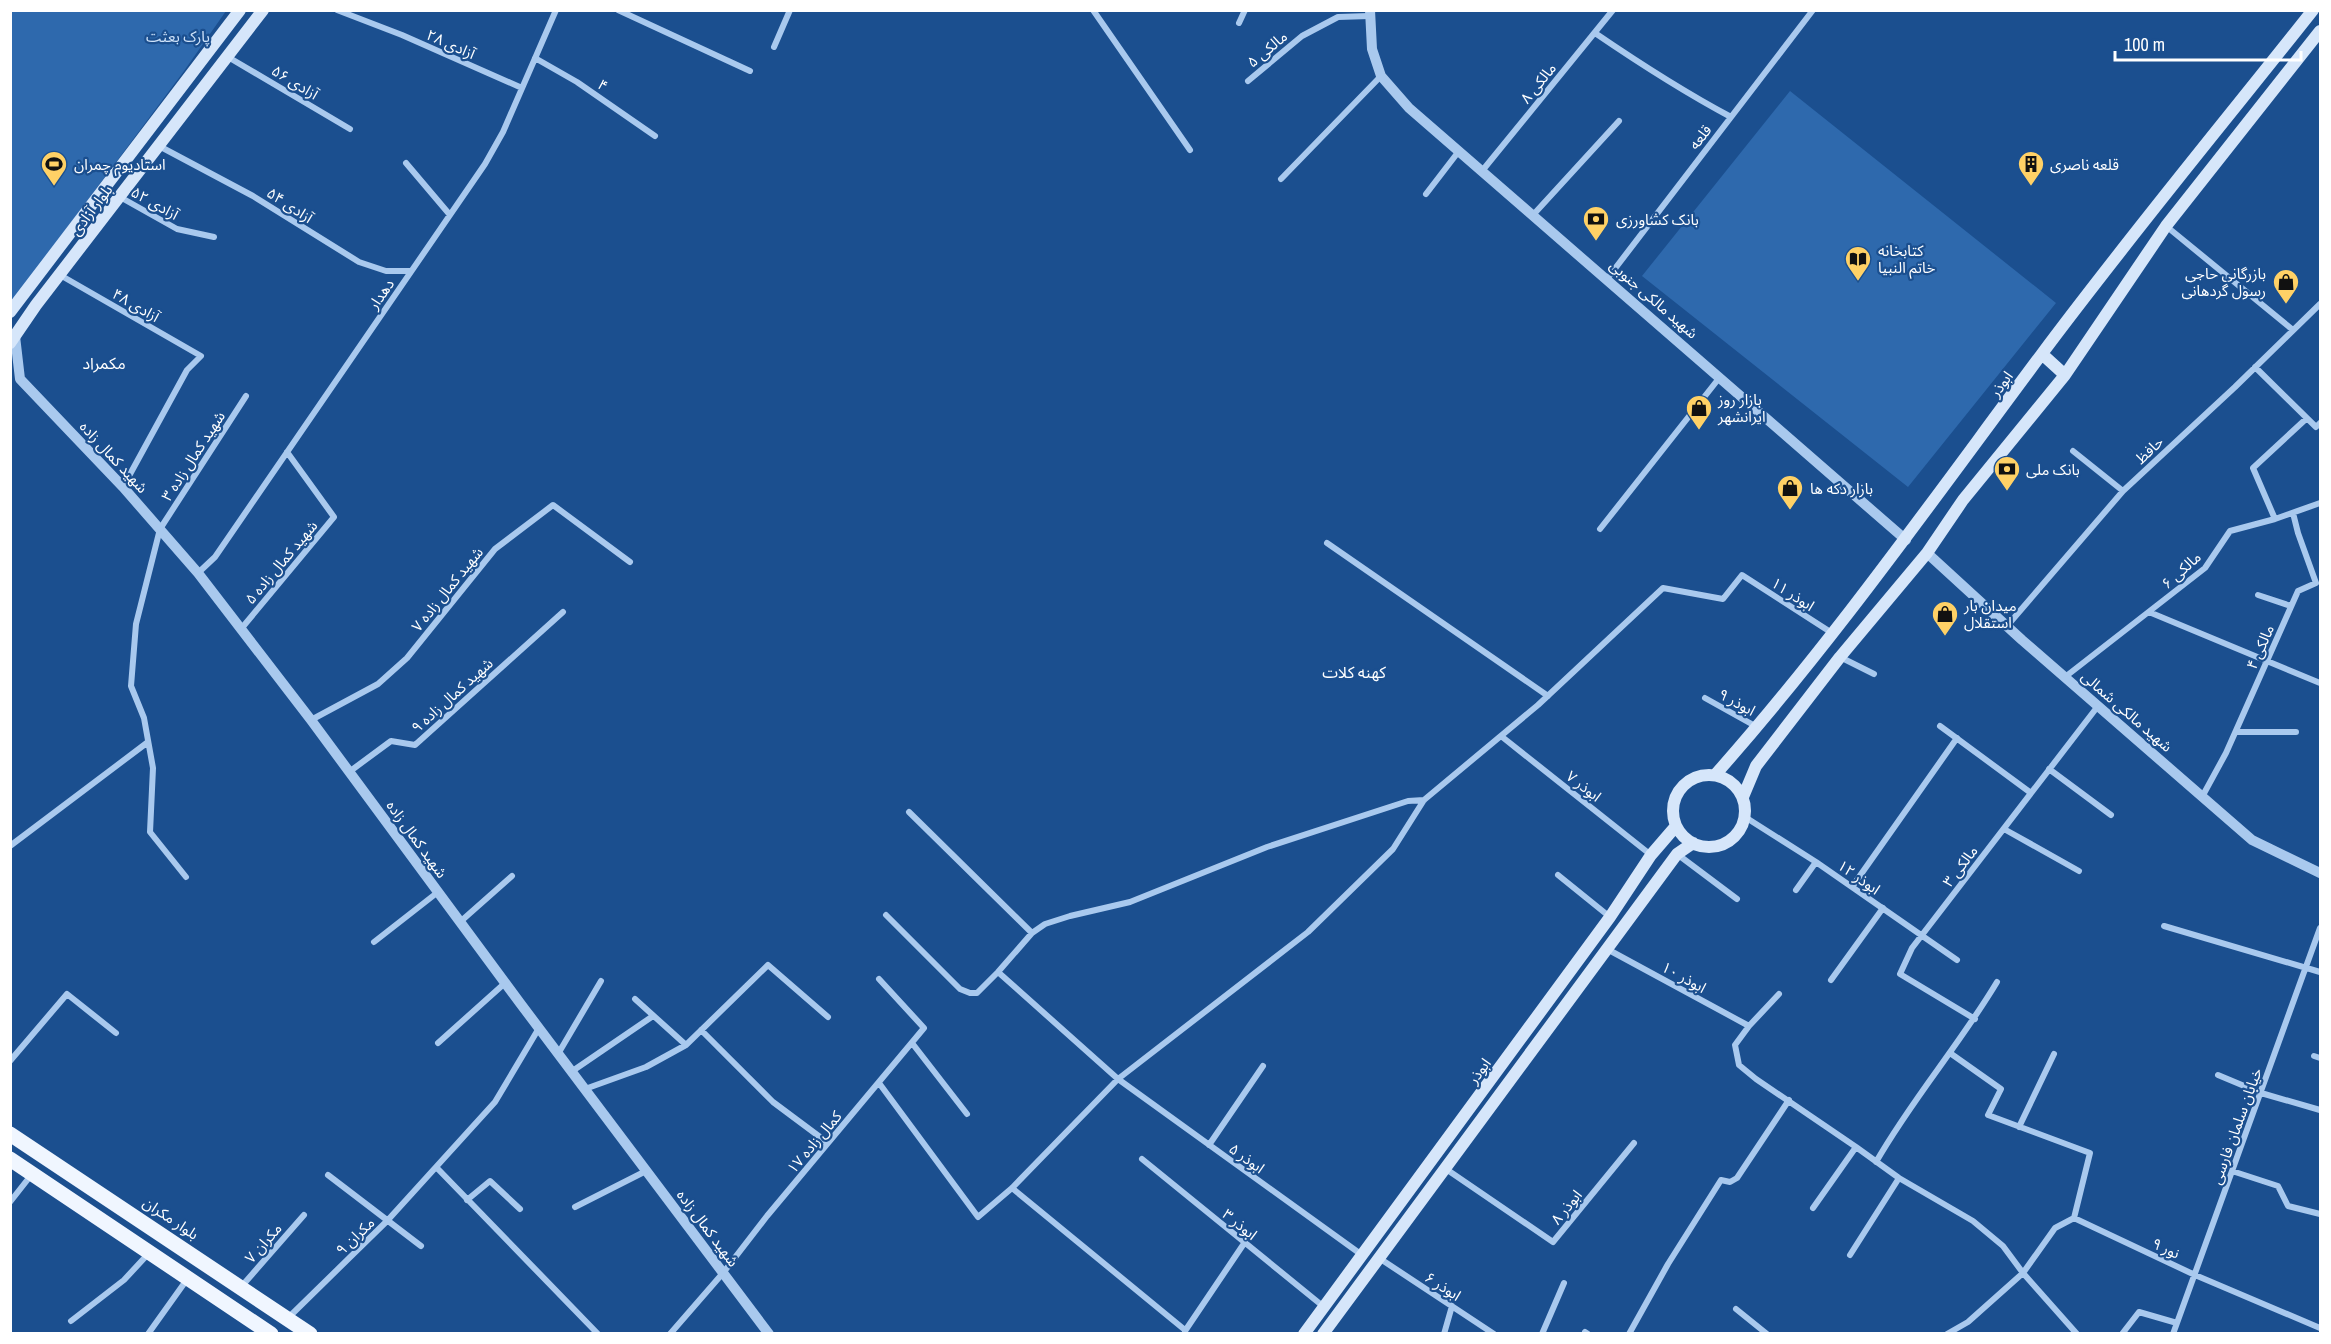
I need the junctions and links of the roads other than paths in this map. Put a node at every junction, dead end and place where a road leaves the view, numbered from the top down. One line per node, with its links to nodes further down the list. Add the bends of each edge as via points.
1 (240, 10): 43 (main road, بلوار آزادی)
2 (263, 10): 17 (main road, بلوار آزادی)
3 (337, 10): 22 (street, آزادی ۲۸)
4 (556, 10): 18 (street, دهدار)
5 (618, 10): 19 (street)
6 (790, 10): 16 (street)
7 (1093, 10): 28 (street)
8 (1245, 10): 13 (street)
9 (1613, 10): 15 (street, مالکی ۸)
10 (1813, 10): 23 (street, قلعه)
11 (2313, 10): 46 (main road, ابوذر)
12 (1369, 13): 20 (street, شهید مالکی جنوبی, via 1372,49); 21 (street, مالکی ۵, via 1338,17 1302,36)
13 (1239, 23)
14 (2320, 31): 37 (main road)
15 (1595, 33): 23 (street); 31 (street, مالکی ۸)
16 (774, 47)
17 (228, 57): 25 (street, آزادی ۵۶); 27 (main road, بلوار آزادی)
18 (535, 58): 22 (street, دهدار); 26 (street, ۴)
19 (750, 70)
20 (1381, 76): 29 (street, شهید مالکی جنوبی, via 1409,108); 32 (street)
21 (1248, 81)
22 (522, 88): 35 (street, دهدار, via 485,164)
23 (1731, 117): 41 (street, قلعه)
24 (1619, 121): 36 (street)
25 (350, 129)
26 (655, 136)
27 (159, 145): 34 (main road, بلوار آزادی); 39 (street, آزادی ۵۴, via 253,196 359,262 386,271)
28 (1190, 150)
29 (1459, 151): 31 (street, شهید مالکی جنوبی); 33 (street)
30 (406, 163): 35 (street)
31 (1482, 171): 36 (street, شهید مالکی جنوبی)
32 (1281, 179)
33 (1426, 194)
34 (119, 197): 38 (street, آزادی ۵۲, via 177,229); 40 (main road, بلوار آزادی)
35 (450, 215): 39 (street, دهدار)
36 (1533, 215): 41 (street, شهید مالکی جنوبی)
37 (2166, 226): 44 (street); 48 (main road)
38 (214, 237)
39 (411, 271): 55 (street, دهدار)
40 (60, 275): 45 (main road, بلوار آزادی); 56 (street, آزادی ۴۸, via 201,356 187,370)
41 (1607, 279): 49 (street, شهید مالکی جنوبی)
42 (2320, 304): 44 (street, حافظ)
43 (10, 312)
44 (2293, 330): 47 (street, حافظ)
45 (13, 340): 50 (street)
46 (2042, 354): 48 (main road); 63 (main road, ابوذر)
47 (2255, 368): 52 (street); 57 (street, حافظ)
48 (2065, 375): 65 (main road, via 1963,500)
49 (1720, 377): 62 (street); 63 (street, شهید مالکی جنوبی)
50 (15, 381): 56 (street, شهید کمال زاده)
51 (246, 396): 61 (street, شهید کمال زاده ۳)
52 (2307, 418): 53 (street, via 2316,427); 60 (street, via 2253,468)
53 (2320, 423)
54 (2073, 451): 57 (street)
55 (287, 452): 67 (street, دهدار, via 215,556); 74 (street, شهید کمال زاده ۵, via 334,518)
56 (123, 487): 61 (street, شهید کمال زاده)
57 (2123, 490): 73 (street, حافظ)
58 (2320, 503): 59 (street, مالکی ۶)
59 (2293, 513): 60 (street, مالکی ۶); 68 (street, مالکی ۴)
60 (2275, 519): 72 (street, مالکی ۶, via 2230,531 2205,568)
61 (160, 529): 67 (street, شهید کمال زاده); 91 (street, شهید کمال زاده ۳, via 136,624 131,687 144,718)
62 (1600, 529)
63 (1906, 540): 75 (main road, ابوذر)
64 (1328, 543): 81 (street)
65 (1927, 553): 73 (street, شهید مالکی شمالی); 76 (main road)
66 (630, 562): 84 (street, شهید کمال زاده ۷, via 553,505 495,549 407,658 378,684)
67 (198, 573): 74 (street, شهید کمال زاده)
68 (2318, 584): 70 (street, مالکی ۴, via 2298,591)
69 (2258, 595): 70 (street)
70 (2291, 606): 77 (street, مالکی ۴)
71 (563, 612): 93 (street, شهید کمال زاده ۹, via 415,745 391,741)
72 (2149, 612): 77 (street); 79 (street, مالکی ۶)
73 (2007, 626): 79 (street, شهید مالکی شمالی)
74 (241, 629): 84 (street, شهید کمال زاده)
75 (1832, 633): 81 (street, ابوذر ۱۱, via 1742,574 1724,599 1663,588); 86 (main road, ابوذر)
76 (1840, 657): 78 (street); 96 (main road, via 1756,766)
77 (2267, 660): 80 (street); 87 (street, مالکی ۴)
78 (1874, 674)
79 (2065, 677): 83 (street, شهید مالکی شمالی)
80 (2320, 683)
81 (1548, 696): 89 (street)
82 (1705, 698): 86 (street, ابوذر ۹)
83 (2098, 706): 92 (street, مالکی ۳); 97 (street, شهید مالکی شمالی)
84 (311, 720): 93 (street, شهید کمال زاده)
85 (1940, 726): 90 (street)
86 (1757, 727): 94 (main road, ابوذر)
87 (2236, 732): 88 (street); 97 (street, مالکی ۴)
88 (2296, 732)
89 (1501, 736): 98 (street); 106 (street, ابوذر ۷)
90 (1957, 738): 95 (street); 114 (street)
91 (148, 742): 105 (street); 113 (street, شهید کمال زاده ۳, via 153,768 150,832)
92 (2049, 769): 95 (street, مالکی ۳); 100 (street)
93 (349, 772): 116 (street, شهید کمال زاده)
94 (1715, 775): 96 (main road, via 1726,778); 102 (main road, via 1693,778 1677,794 1673,804)
95 (2031, 793): 103 (street, مالکی ۳)
96 (1743, 797): 101 (main road)
97 (2202, 797): 110 (street, شهید مالکی شمالی, via 2252,840)
98 (1424, 800): 124 (street, via 1408,801 1267,847 1130,902 1045,924); 156 (street, via 1393,849 1308,932)
99 (909, 812): 124 (street)
100 (2111, 815)
101 (1745, 817): 104 (main road, via 1729,841 1705,847); 108 (street, ابوذر ۱۲)
102 (1676, 826): 104 (main road); 106 (main road, ابوذر)
103 (2004, 829): 109 (street); 125 (street, مالکی ۳)
104 (1693, 843): 107 (main road)
105 (10, 846)
106 (1652, 855): 120 (main road, ابوذر)
107 (1677, 855): 117 (street); 127 (main road)
108 (1816, 862): 114 (street, ابوذر ۱۲); 115 (street)
109 (2079, 871)
110 (2320, 873)
111 (1558, 875): 120 (street)
112 (512, 876): 121 (street)
113 (186, 877)
114 (1852, 887): 118 (street, ابوذر ۱۲)
115 (1796, 890)
116 (438, 892): 121 (street, شهید کمال زاده); 126 (street)
117 (1737, 899)
118 (1883, 908): 125 (street, ابوذر ۱۲); 133 (street)
119 (886, 915): 130 (street, via 960,989 976,993)
120 (1610, 917): 192 (main road, ابوذر)
121 (460, 922): 136 (street, شهید کمال زاده)
122 (2164, 926): 129 (street)
123 (2320, 928): 129 (street, خیابان سلمان فارسی)
124 (1032, 933): 130 (street)
125 (1922, 935): 128 (street, ابوذر ۱۲); 141 (street, مالکی ۳, via 1900,974)
126 (374, 942)
127 (1607, 949): 142 (street, ابوذر ۱۰); 173 (main road)
128 (1957, 960)
129 (2306, 969): 131 (street); 159 (street, خیابان سلمان فارسی)
130 (998, 972): 156 (street, ابوذر ۵)
131 (2320, 972)
132 (879, 979): 146 (street, کمال زاده ۱۷, via 924,1028)
133 (1832, 980)
134 (601, 981): 150 (street)
135 (1997, 982): 141 (street)
136 (505, 983): 143 (street, شهید کمال زاده); 147 (street)
137 (1779, 994): 142 (street)
138 (635, 999): 139 (street)
139 (653, 1016): 148 (street); 154 (street)
140 (828, 1017): 144 (street, via 768,965)
141 (1975, 1019): 149 (street)
142 (1749, 1026): 160 (street, via 1735,1044 1739,1065)
143 (539, 1028): 150 (street, شهید کمال زاده); 172 (street, مکران ۹, via 495,1102)
144 (701, 1030): 148 (street); 165 (street, via 773,1102)
145 (116, 1033): 152 (street, via 67,994)
146 (912, 1042): 157 (street, کمال زاده ۱۷); 162 (street)
147 (438, 1043)
148 (686, 1045): 158 (street, via 646,1067)
149 (1950, 1053): 163 (street, via 2001,1089 1988,1115); 171 (street, via 1898,1124)
150 (558, 1054): 154 (street, شهید کمال زاده)
151 (2054, 1054): 163 (street)
152 (10, 1061)
153 (1263, 1066): 167 (street)
154 (572, 1072): 158 (street, شهید کمال زاده)
155 (2218, 1075): 159 (street)
156 (1118, 1079): 167 (street, ابوذر ۵); 179 (street)
157 (879, 1083): 165 (street, کمال زاده ۱۷); 179 (street, via 978,1217)
158 (585, 1089): 174 (street, شهید کمال زاده)
159 (2261, 1093): 161 (street); 175 (street, خیابان سلمان فارسی)
160 (1789, 1100): 168 (street); 220 (street, via 1737,1178 1730,1182 1721,1180)
161 (2320, 1110)
162 (967, 1114)
163 (2019, 1127): 187 (street, via 2090,1153)
164 (10, 1134): 200 (main road, بلوار مکران)
165 (828, 1143): 195 (street, کمال زاده ۱۷)
166 (1634, 1143): 173 (street, ابوذر ۸, via 1553,1242)
167 (1209, 1145): 192 (street, ابوذر ۵)
168 (1856, 1147): 171 (street); 183 (street)
169 (10, 1159): 176 (main road)
170 (1142, 1159): 189 (street, ابوذر ۳)
171 (1876, 1162): 178 (street)
172 (437, 1168): 180 (street); 188 (street, مکران ۹)
173 (1446, 1169): 194 (main road)
174 (646, 1171): 182 (street); 195 (street, شهید کمال زاده)
175 (2232, 1171): 185 (street, via 2278,1186 2288,1206); 197 (street, خیابان سلمان فارسی)
176 (32, 1174): 181 (street); 191 (main road)
177 (328, 1175): 188 (street)
178 (1899, 1178): 193 (street); 196 (street, via 1972,1221 2003,1246)
179 (1012, 1188): 208 (street)
180 (467, 1200): 184 (street, via 490,1181); 212 (street)
181 (10, 1202)
182 (575, 1208)
183 (1813, 1208)
184 (520, 1209)
185 (2320, 1214)
186 (304, 1215): 200 (street, مکران ۷)
187 (2074, 1218): 196 (street, via 2055,1228); 197 (street, نور ۹)
188 (387, 1221): 190 (street); 204 (street, مکران ۹)
189 (1245, 1242): 201 (street, ابوذر ۳); 208 (street)
190 (421, 1246)
191 (150, 1252): 198 (main road); 205 (street, via 124,1280)
192 (1363, 1255): 201 (main road, ابوذر)
193 (1850, 1255)
194 (1379, 1258): 202 (street, ابوذر ۶); 216 (main road)
195 (723, 1273): 213 (street, کمال زاده ۱۷); 214 (street, شهید کمال زاده)
196 (2023, 1273): 222 (street, via 1968,1322); 223 (street)
197 (2195, 1275): 206 (street, خیابان سلمان فارسی); 207 (street, نور ۹)
198 (188, 1278): 209 (street); 210 (main road)
199 (1564, 1283): 219 (street)
200 (241, 1287): 204 (main road, بلوار مکران)
201 (1324, 1306): 215 (main road, ابوذر)
202 (1452, 1306): 217 (street); 218 (street, ابوذر ۶)
203 (1736, 1309): 221 (street)
204 (288, 1318): 211 (main road, بلوار مکران)
205 (71, 1321)
206 (2177, 1323): 224 (street, via 2139,1312); 225 (street, خیابان سلمان فارسی)
207 (2320, 1329)
208 (1184, 1332)
209 (148, 1334)
210 (271, 1334)
211 (310, 1334)
212 (598, 1334)
213 (670, 1334)
214 (769, 1334)
215 (1304, 1334)
216 (1323, 1334)
217 (1444, 1334)
218 (1494, 1334)
219 (1542, 1334)
220 (1629, 1334)
221 (1767, 1334)
222 (1947, 1334)
223 (2077, 1334)
224 (2122, 1334)
225 (2173, 1334)

